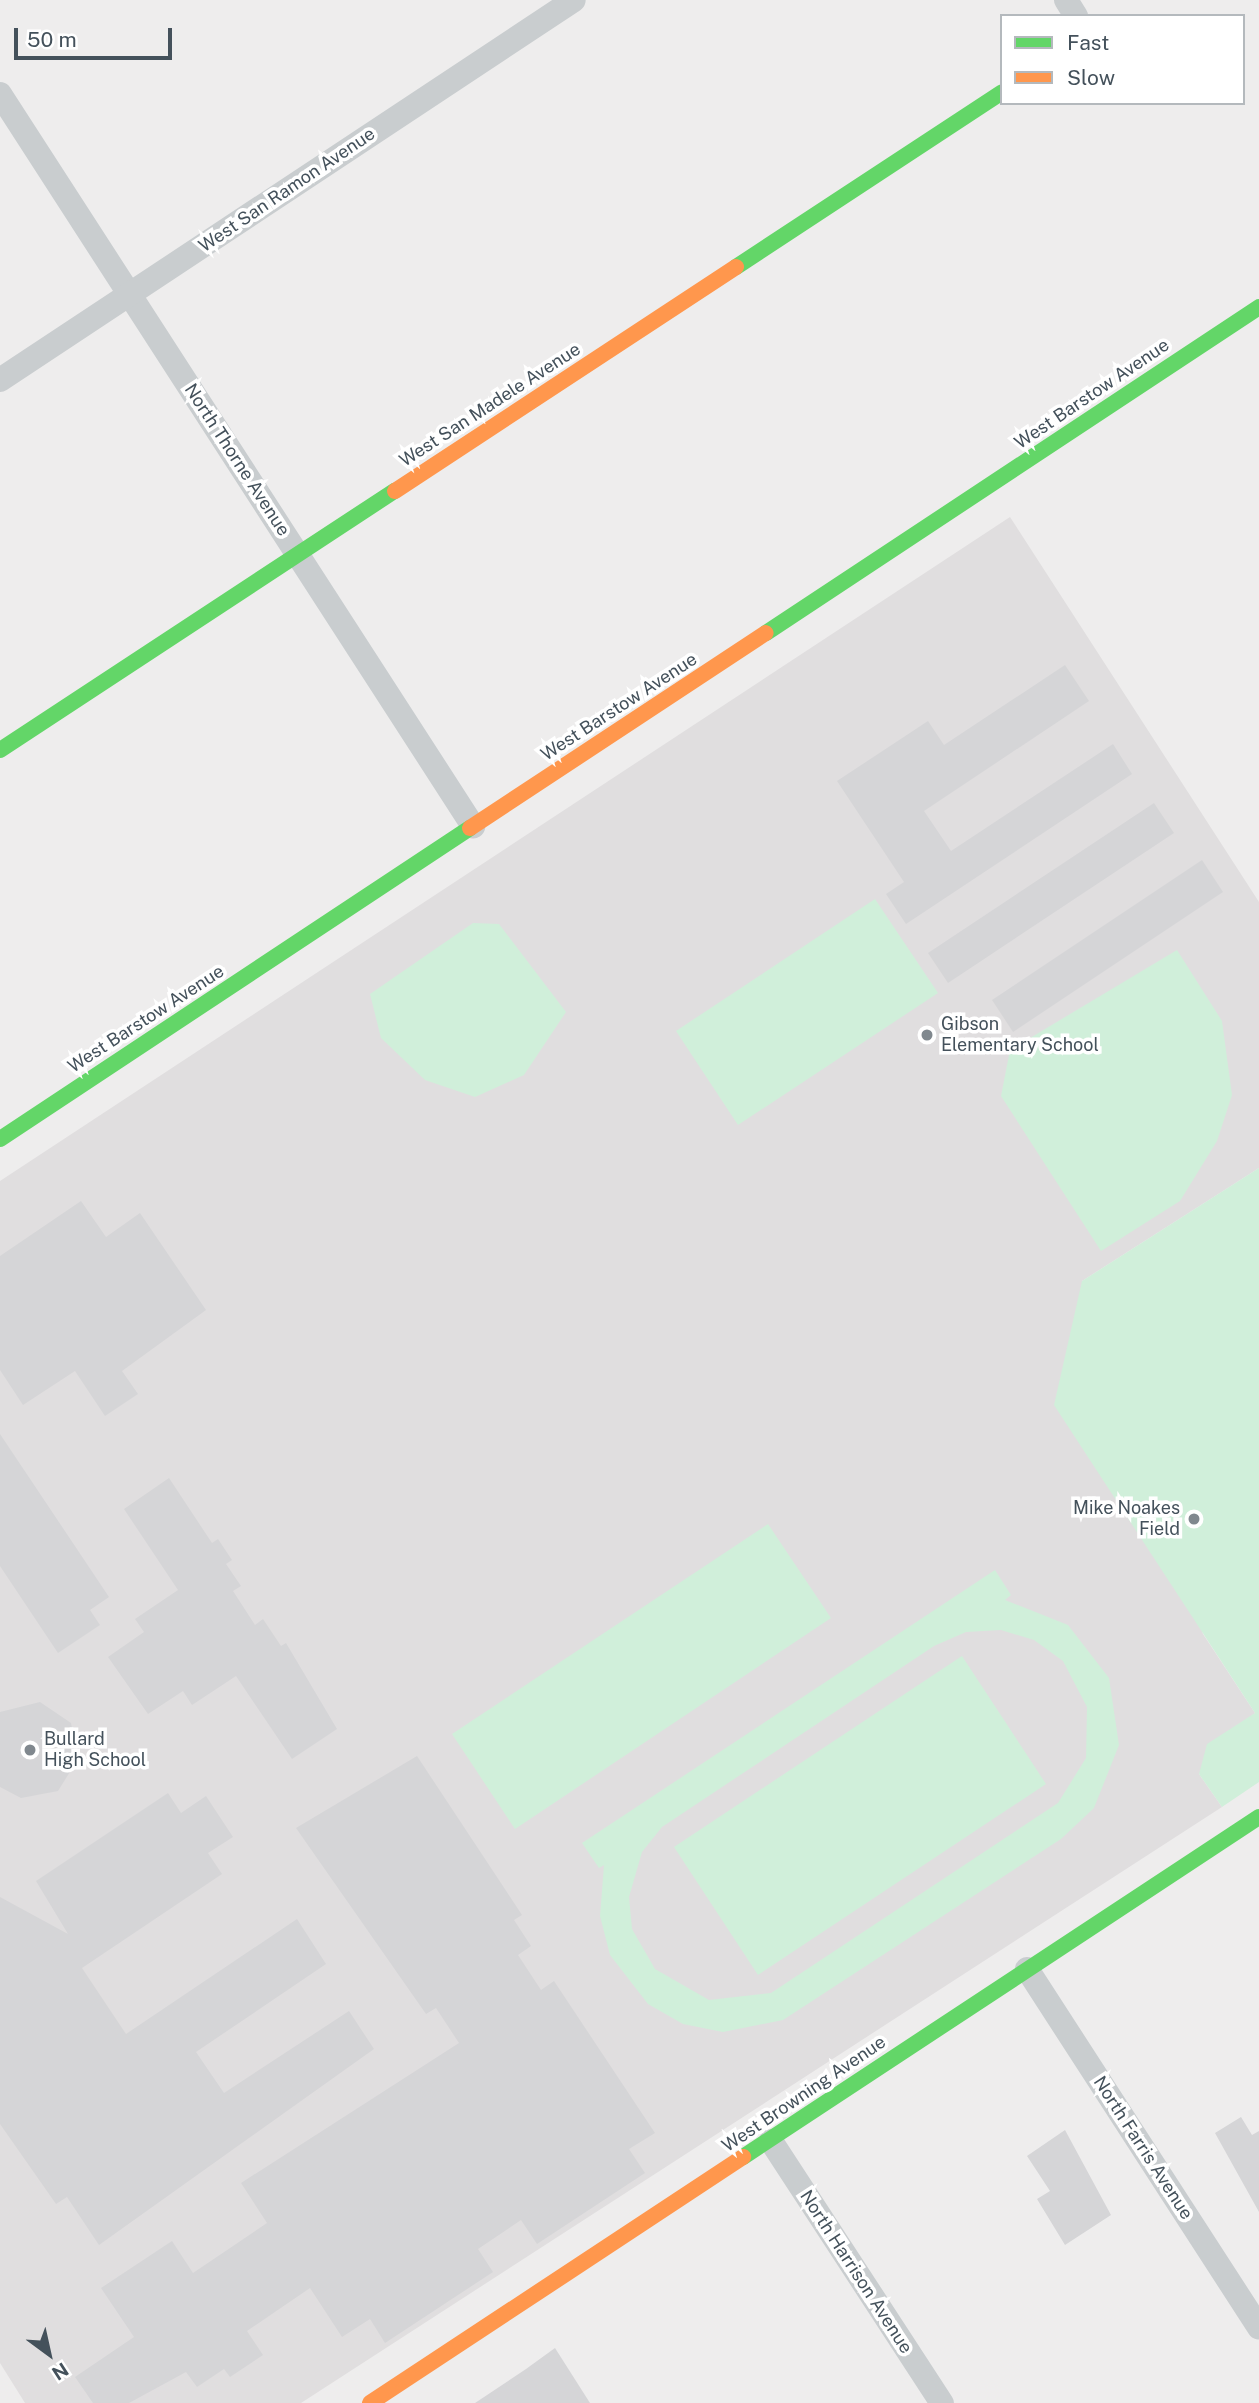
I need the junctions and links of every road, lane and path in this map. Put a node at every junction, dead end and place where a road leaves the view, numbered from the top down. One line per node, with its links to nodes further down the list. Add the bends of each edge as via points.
1 (574, 0): 4 (street, West San Ramon Avenue)
2 (1000, 93): 7 (street, West San Madele Avenue)
3 (0, 94): 4 (street, North Thorne Avenue)
4 (130, 295): 6 (street, West San Ramon Avenue); 7 (street, North Thorne Avenue)
5 (1259, 307): 9 (street, West Barstow Avenue)
6 (0, 380)
7 (298, 554): 8 (street, West San Madele Avenue); 9 (street, North Thorne Avenue)
8 (0, 750)
9 (473, 826): 10 (street, West Barstow Avenue)
10 (0, 1139)
11 (1259, 1817): 12 (street, West Browning Avenue)
12 (1027, 1969): 13 (street, West Browning Avenue); 14 (street, North Farris Avenue)
13 (771, 2141): 15 (street, West Browning Avenue); 16 (street, North Harrison Avenue)
14 (1259, 2328)
15 (370, 2403)
16 (942, 2403)

